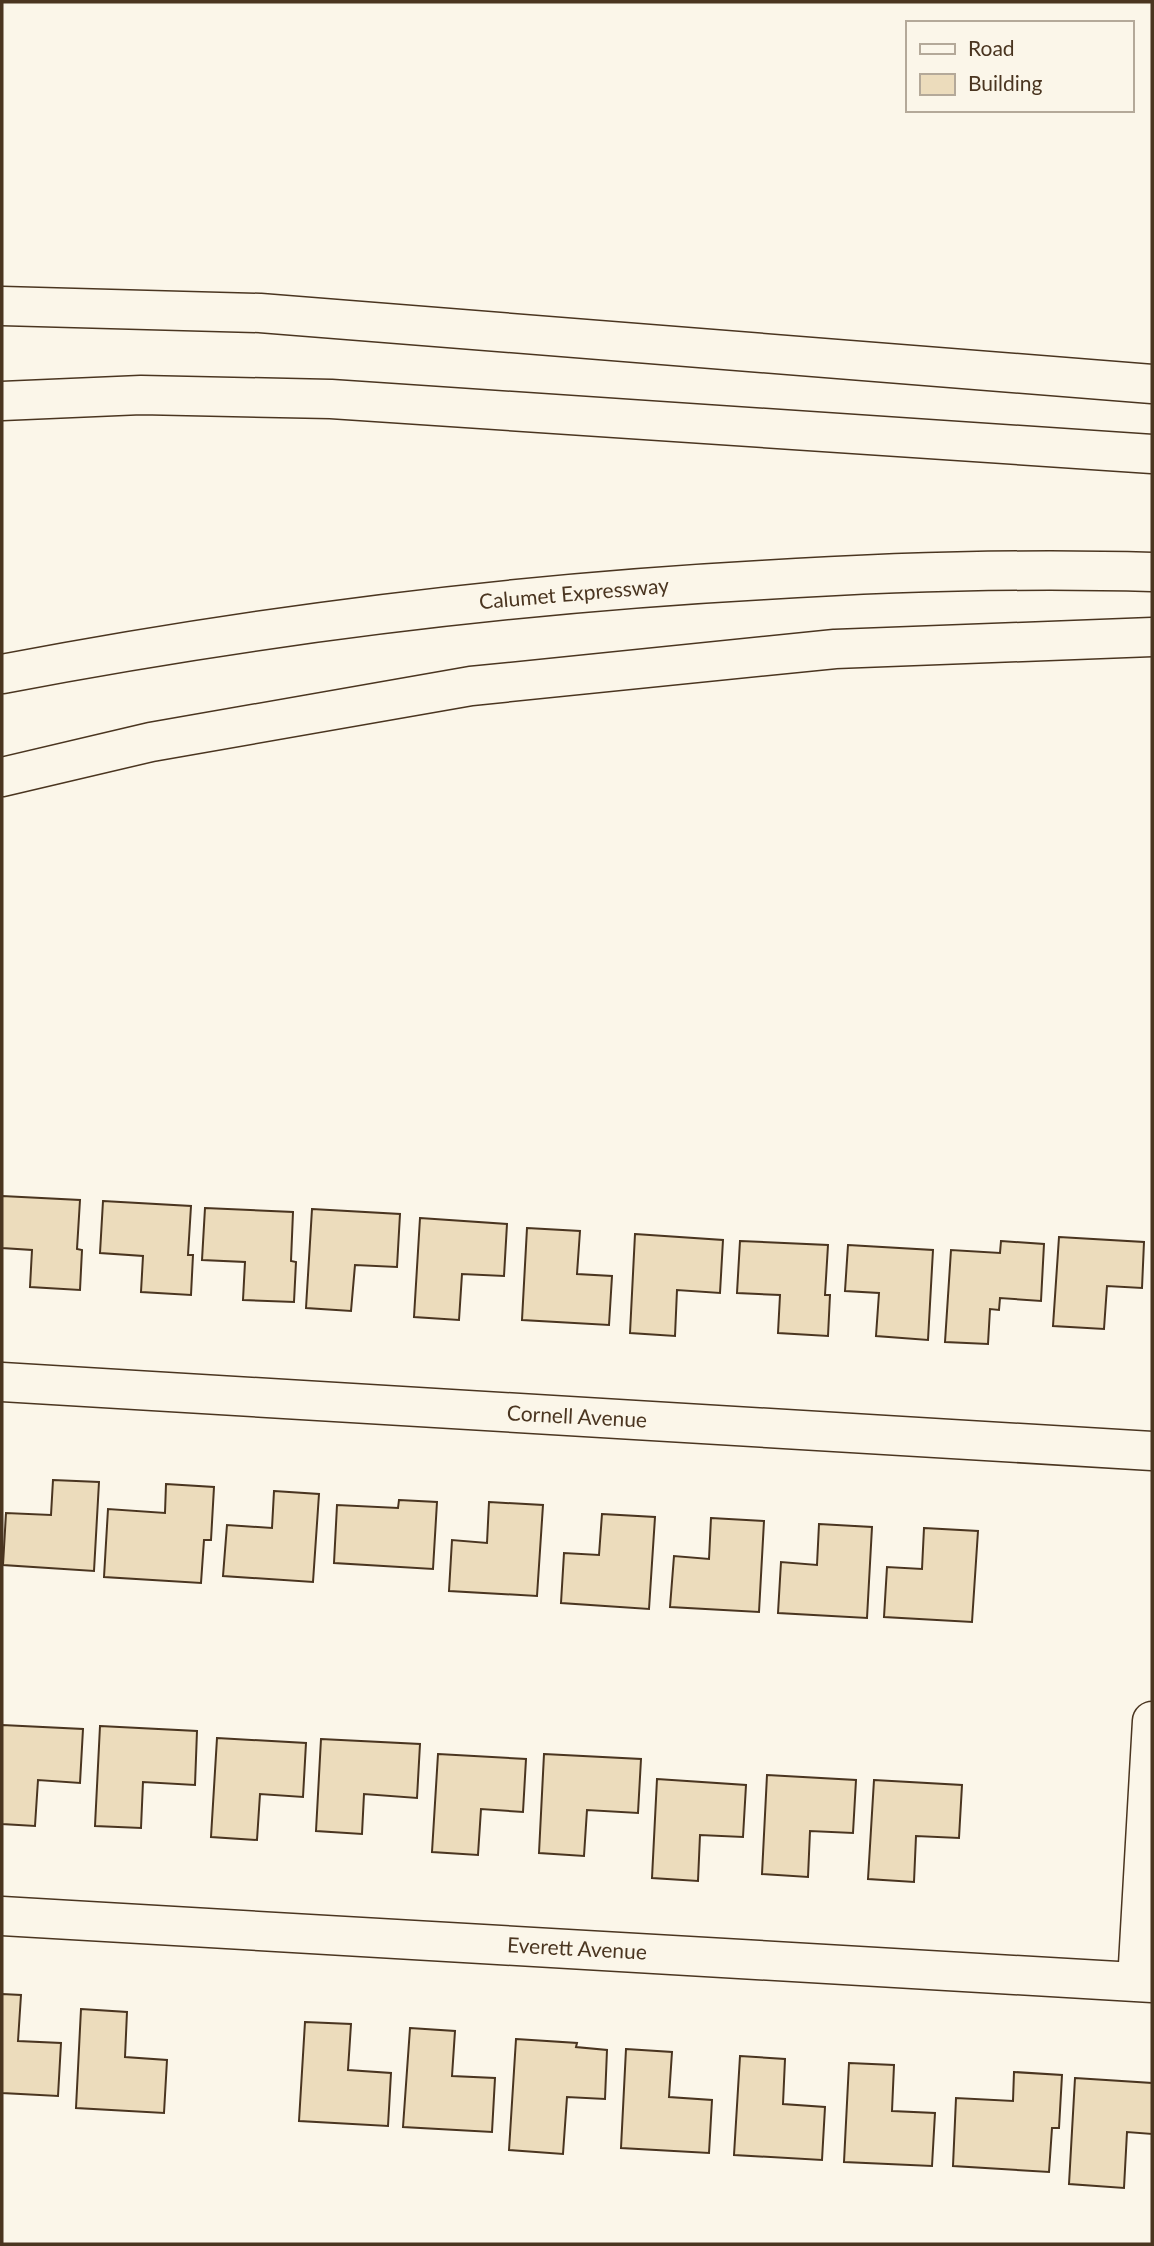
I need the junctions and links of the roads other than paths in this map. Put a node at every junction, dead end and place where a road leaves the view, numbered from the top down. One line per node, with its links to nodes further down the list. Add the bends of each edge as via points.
1 (2, 306): 2 (main road, via 260,313)
2 (1152, 384)
3 (2, 401): 4 (main road, via 141,395 331,399)
4 (1152, 454)
5 (1152, 572): 7 (main road, Calumet Expressway, via 874,573 621,588 408,609 138,648)
6 (1152, 637): 8 (main road, via 835,649 471,686 151,742)
7 (2, 674)
8 (2, 777)
9 (2, 1382): 10 (main road, Cornell Avenue)
10 (1152, 1451)
11 (1152, 1721): 13 (main road)
12 (2, 1916): 13 (main road, Everett Avenue)
13 (1145, 1982)

